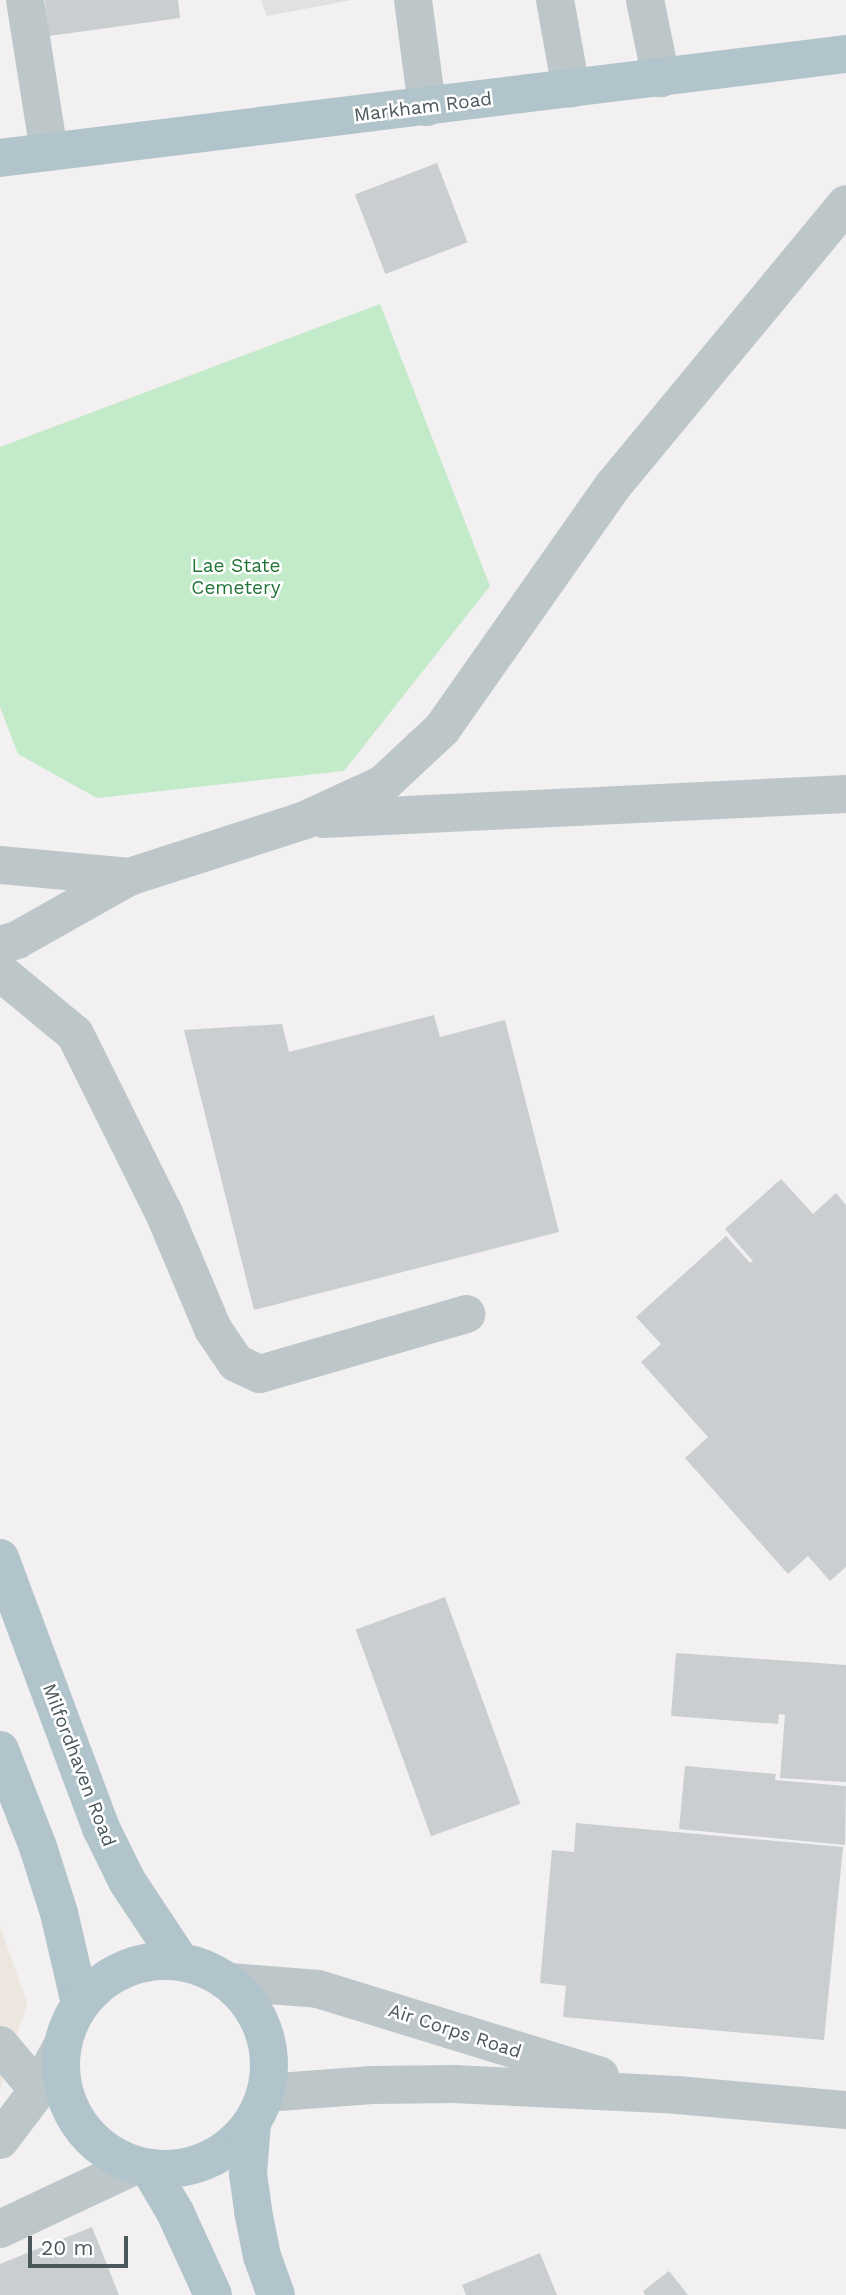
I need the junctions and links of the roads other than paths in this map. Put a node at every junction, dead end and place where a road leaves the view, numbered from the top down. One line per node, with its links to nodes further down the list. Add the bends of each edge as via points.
1 (25, 0): 9 (street)
2 (414, 0): 8 (street)
3 (555, 0): 7 (street)
4 (645, 0): 6 (street)
5 (846, 54): 6 (main road, Markham Road)
6 (661, 78): 7 (main road, Markham Road)
7 (571, 89): 8 (main road, Markham Road)
8 (427, 107): 9 (main road, Markham Road)
9 (49, 152): 10 (main road, Markham Road)
10 (0, 158)
11 (846, 204): 13 (street, via 612,487 442,729 383,784)
12 (846, 794): 13 (street)
13 (305, 820): 15 (street)
14 (0, 865): 15 (street)
15 (130, 877): 16 (street, via 18,940)
16 (0, 945)
17 (0, 972): 18 (street, via 75,1034 164,1213 214,1329 236,1363 260,1374)
18 (466, 1314)
19 (0, 1558): 21 (main road, Milfordhaven Road, via 101,1828 127,1881)
20 (0, 1750): 23 (main road, via 59,1913)
21 (180, 1961): 22 (main road, via 207,1968); 23 (main road, via 152,1960 124,1968 100,1982)
22 (230, 1982): 27 (street, Air Corps Road, via 318,1989 572,2069); 28 (main road, via 257,2013 269,2052)
23 (80, 2003): 24 (main road)
24 (63, 2044): 26 (street); 31 (main road, via 60,2066 65,2099 80,2128 104,2151)
25 (0, 2045): 26 (street)
26 (38, 2090): 30 (street)
27 (677, 2095): 28 (street, Air Corps Road, via 454,2084 372,2085); 29 (street, Air Corps Road)
28 (259, 2108): 31 (main road, via 229,2148 200,2164 167,2171); 34 (main road, via 248,2174 262,2256)
29 (846, 2110)
30 (0, 2140)
31 (142, 2167): 32 (street); 33 (main road, via 175,2212)
32 (0, 2229)
33 (213, 2295)
34 (276, 2295)

